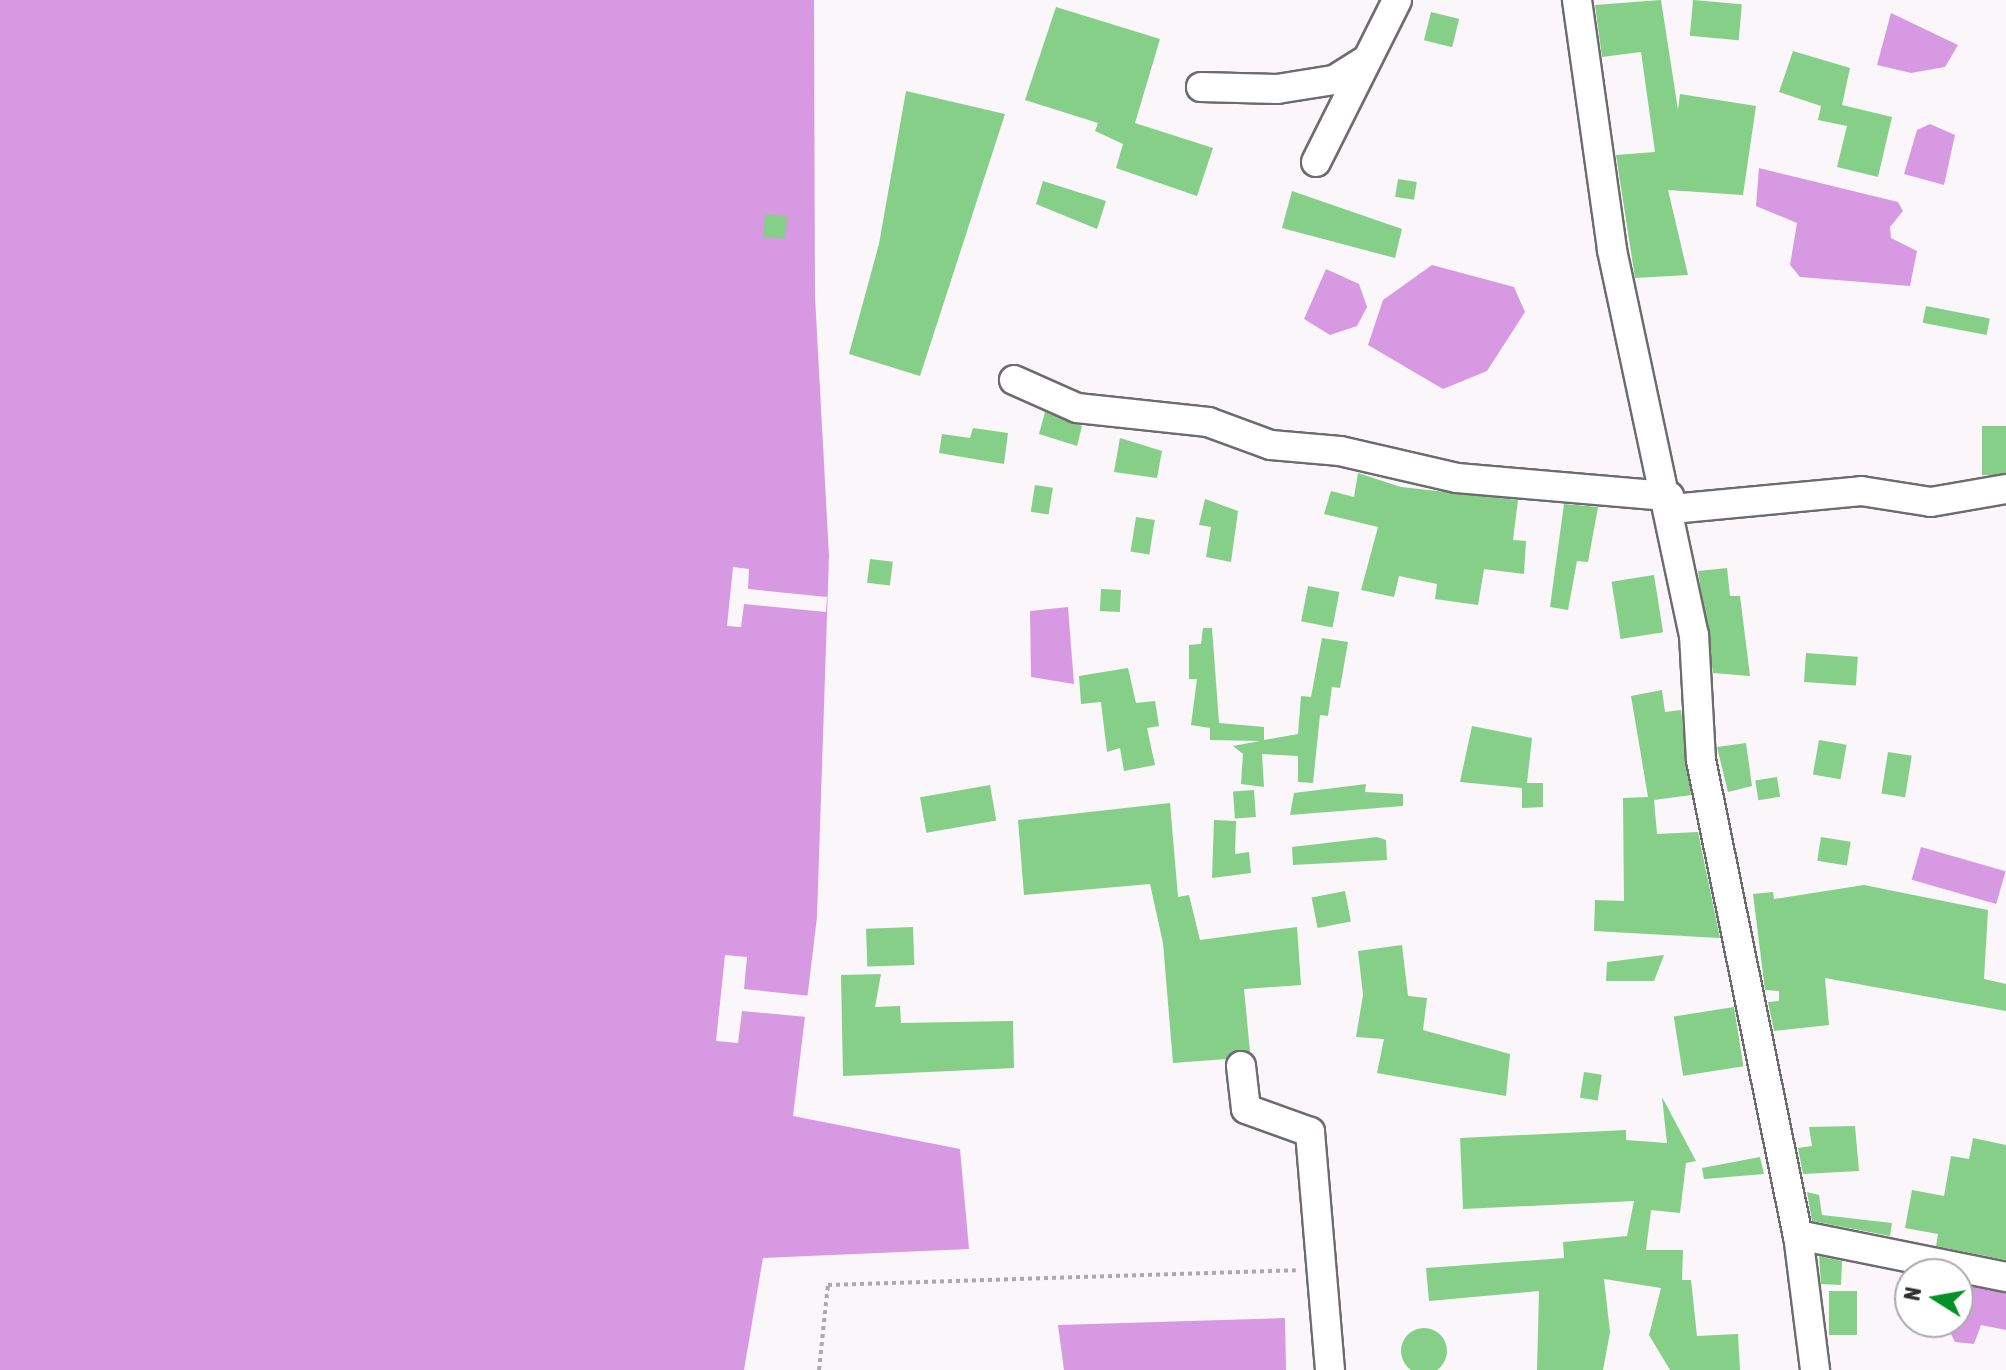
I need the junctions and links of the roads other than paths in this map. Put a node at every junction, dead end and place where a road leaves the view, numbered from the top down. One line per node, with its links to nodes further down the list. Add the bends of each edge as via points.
1 (1397, 0): 3 (street)
2 (1577, 0): 8 (street, via 1612,250)
3 (1365, 61): 4 (street, via 1320,82); 5 (street)
4 (1201, 87)
5 (1316, 162)
6 (1014, 380): 8 (street, via 1077,408 1208,422 1271,445 1340,451 1457,478)
7 (2006, 489): 8 (street, via 1931,502 1861,491)
8 (1670, 502): 10 (street, via 1694,635 1701,760)
9 (1241, 1066): 12 (street, via 1246,1109 1310,1132)
10 (1798, 1235): 11 (street); 13 (street)
11 (2006, 1277)
12 (1330, 1370)
13 (1815, 1370)

